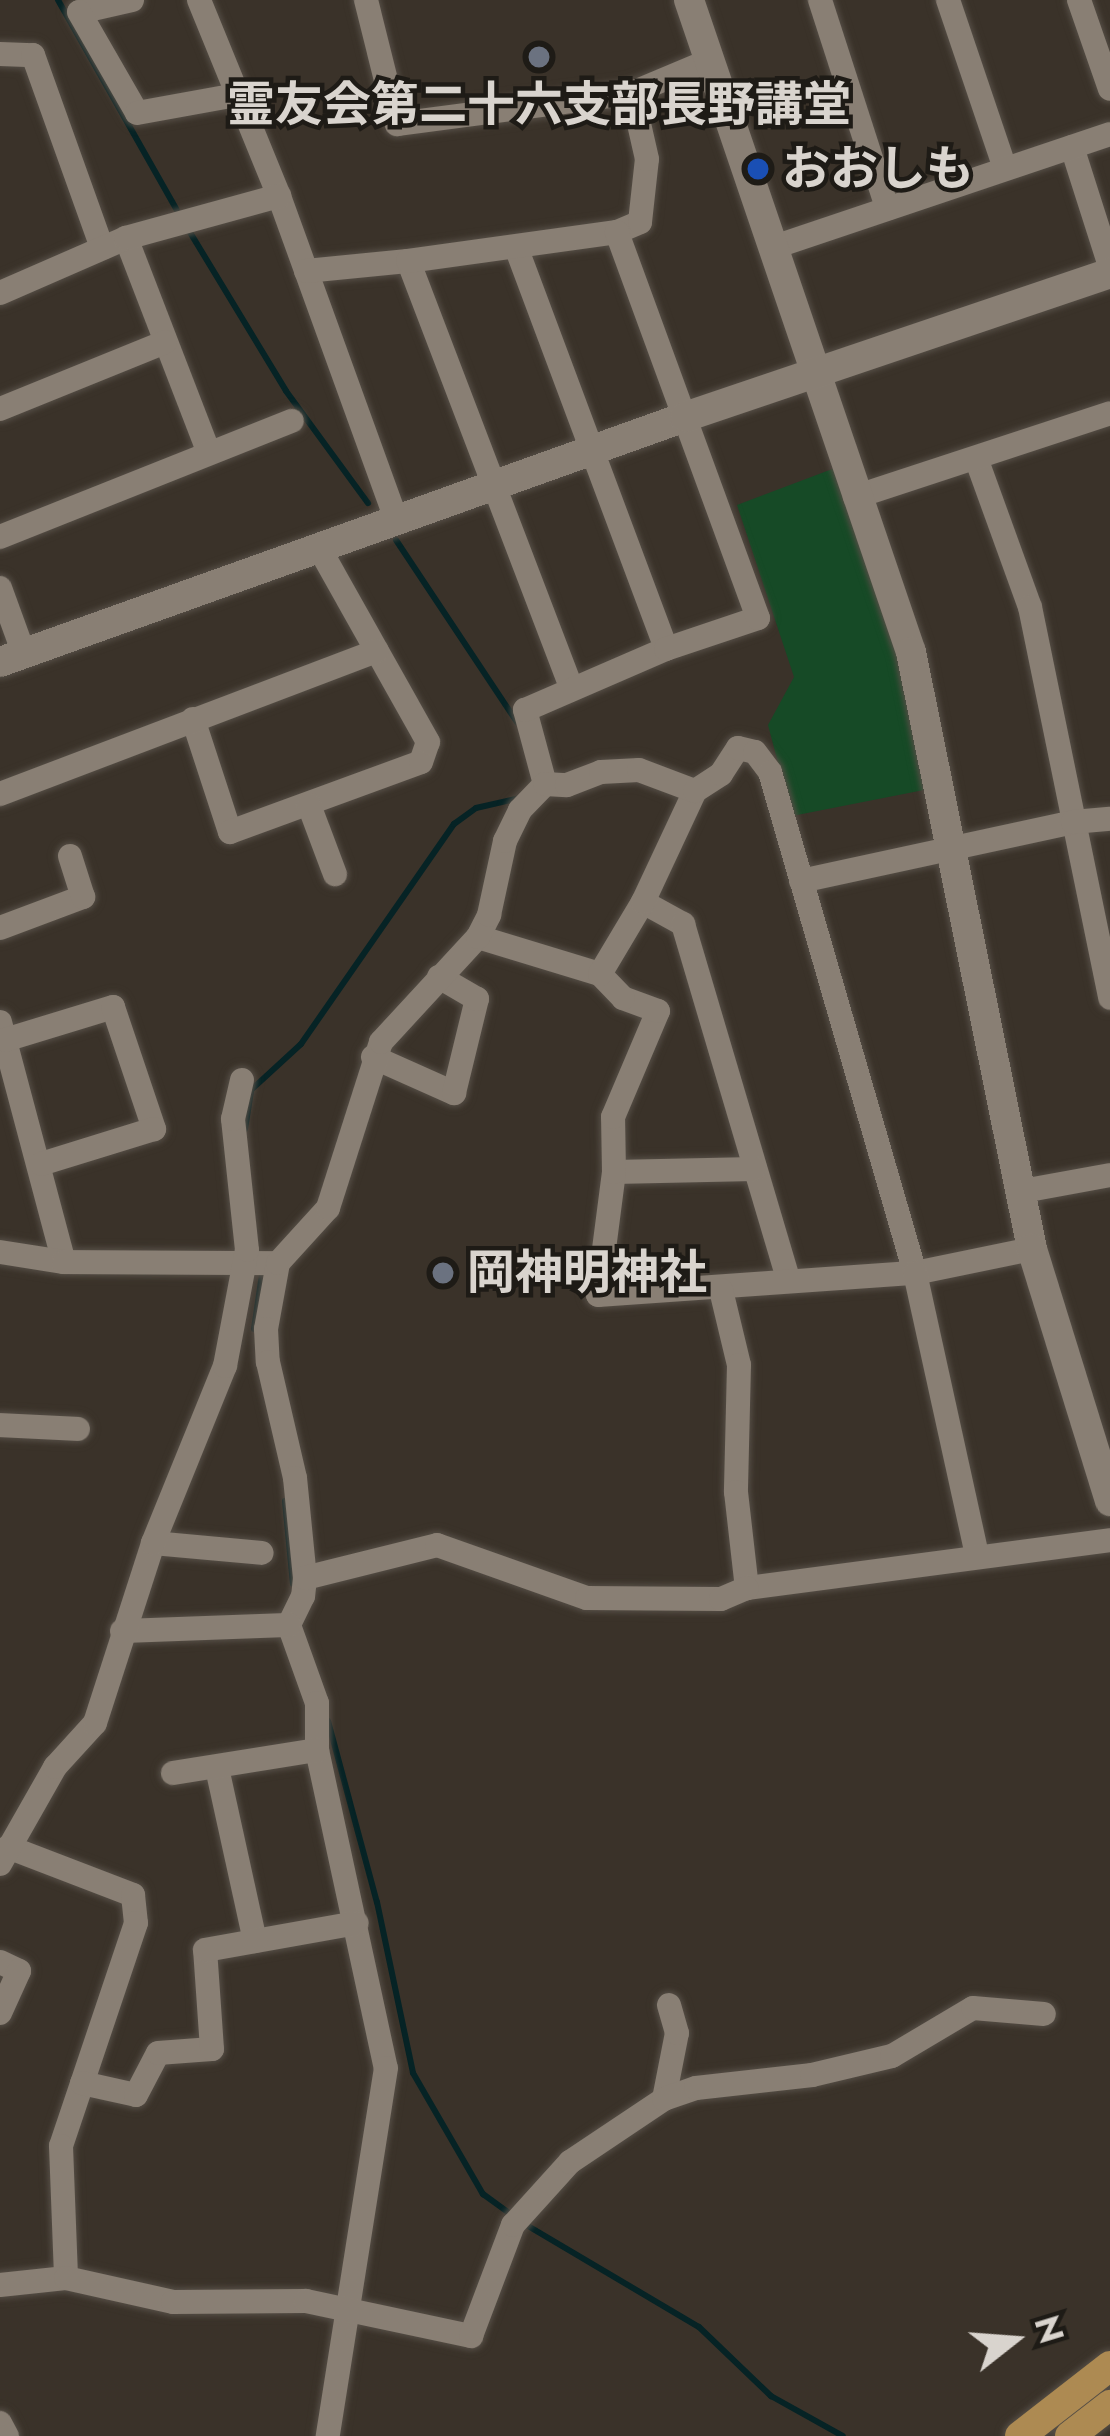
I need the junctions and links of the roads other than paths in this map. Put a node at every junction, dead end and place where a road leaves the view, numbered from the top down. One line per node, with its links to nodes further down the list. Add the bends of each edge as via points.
1 (132, 0): 12 (street, via 79,12 137,113)
2 (200, 0): 12 (street)
3 (366, 0): 11 (street, via 397,124)
4 (689, 0): 9 (street)
5 (820, 0): 17 (street)
6 (947, 0): 15 (street)
7 (1079, 0): 10 (street)
8 (2, 48): 19 (street, via 32,55)
9 (708, 61): 11 (street); 21 (street)
10 (1110, 89)
11 (632, 93): 18 (street, via 647,158 640,222)
12 (236, 94): 16 (street)
13 (1110, 134): 14 (street)
14 (1072, 147): 15 (street); 23 (street)
15 (1005, 168): 17 (street)
16 (278, 196): 19 (street); 24 (street)
17 (887, 208): 21 (street)
18 (617, 232): 20 (street); 30 (street)
19 (114, 243): 25 (street); 26 (street)
20 (516, 247): 22 (street); 33 (street)
21 (774, 247): 27 (street)
22 (408, 260): 24 (street); 35 (street)
23 (1110, 269): 27 (street)
24 (306, 271): 37 (street)
25 (0, 293)
26 (165, 342): 28 (street); 32 (street)
27 (814, 372): 30 (street); 36 (street)
28 (0, 409)
29 (1110, 413): 34 (street)
30 (685, 417): 33 (street); 41 (street, via 758,618)
31 (292, 421): 32 (street)
32 (208, 451): 38 (street)
33 (589, 452): 35 (street); 41 (street)
34 (976, 458): 36 (street); 51 (street, via 1030,607)
35 (491, 488): 37 (street); 44 (street)
36 (855, 496): 52 (street, via 911,652)
37 (396, 520): 39 (street)
38 (0, 537)
39 (320, 548): 42 (street); 43 (street)
40 (0, 588): 43 (street)
41 (666, 649): 44 (street)
42 (376, 651): 45 (street); 49 (street, via 428,742 422,762)
43 (12, 658)
44 (571, 687): 46 (street, via 525,710)
45 (193, 719): 48 (street); 49 (street, via 230,832)
46 (545, 784): 47 (street, via 639,770); 58 (street, via 505,841)
47 (695, 791): 55 (street, via 738,748 754,752 770,772); 56 (street)
48 (0, 794)
49 (309, 805): 54 (street)
50 (1110, 819): 51 (street)
51 (1073, 822): 52 (street); 61 (street)
52 (951, 848): 55 (street); 69 (street)
53 (70, 856): 57 (street, via 83,898)
54 (335, 874)
55 (801, 881): 75 (street)
56 (643, 902): 59 (street); 66 (street, via 683,923)
57 (0, 928)
58 (478, 937): 59 (street); 60 (street)
59 (600, 974): 67 (street, via 623,998 658,1011 613,1117)
60 (440, 977): 63 (street); 63 (street, via 477,999 454,1093)
61 (1110, 998)
62 (3, 1031): 65 (street); 65 (street, via 113,1007 154,1129)
63 (374, 1057): 74 (street, via 328,1208)
64 (242, 1080): 73 (street, via 233,1119)
65 (41, 1163): 72 (street)
66 (754, 1169): 67 (street); 76 (street)
67 (614, 1172): 77 (street, via 598,1295)
68 (1110, 1174): 69 (street)
69 (1023, 1191): 70 (street)
70 (1032, 1249): 75 (street); 80 (street)
71 (0, 1252): 72 (street)
72 (64, 1262): 73 (street)
73 (242, 1262): 74 (street); 82 (street, via 225,1366)
74 (278, 1263): 85 (street, via 267,1346 295,1478)
75 (915, 1273): 76 (street); 84 (street)
76 (789, 1281): 77 (street)
77 (721, 1290): 86 (street, via 739,1365 736,1492)
78 (0, 1425): 79 (street)
79 (78, 1429)
80 (1110, 1501)
81 (1110, 1540): 84 (street)
82 (153, 1543): 83 (street); 88 (street)
83 (262, 1552)
84 (977, 1555): 86 (street)
85 (305, 1577): 86 (street, via 436,1545 587,1598 721,1599); 87 (street)
86 (747, 1588)
87 (289, 1625): 88 (street); 89 (street, via 317,1703)
88 (122, 1631): 92 (street, via 95,1723 56,1767)
89 (317, 1750): 90 (street); 93 (street)
90 (217, 1768): 91 (street); 94 (street)
91 (172, 1771)
92 (4, 1855): 99 (street, via 133,1895 136,1923)
93 (357, 1923): 94 (street); 103 (street, via 386,2068)
94 (255, 1941): 99 (street, via 205,1950 212,2048 158,2054 136,2095)
95 (0, 1962): 97 (street, via 19,1971)
96 (669, 2005): 100 (street, via 677,2033)
97 (0, 2013)
98 (1044, 2014): 100 (street, via 973,2008 892,2056)
99 (82, 2083): 101 (street, via 61,2146)
100 (664, 2099): 103 (street, via 570,2162 518,2220 471,2336)
101 (66, 2278): 102 (street); 103 (street, via 173,2302 306,2301)
102 (0, 2285)
103 (348, 2313): 108 (street)
104 (1110, 2366): 109 (main road)
105 (1110, 2405): 110 (main road)
106 (0, 2423): 107 (street)
107 (7, 2436)
108 (328, 2436)
109 (1020, 2436)
110 (1070, 2436)

